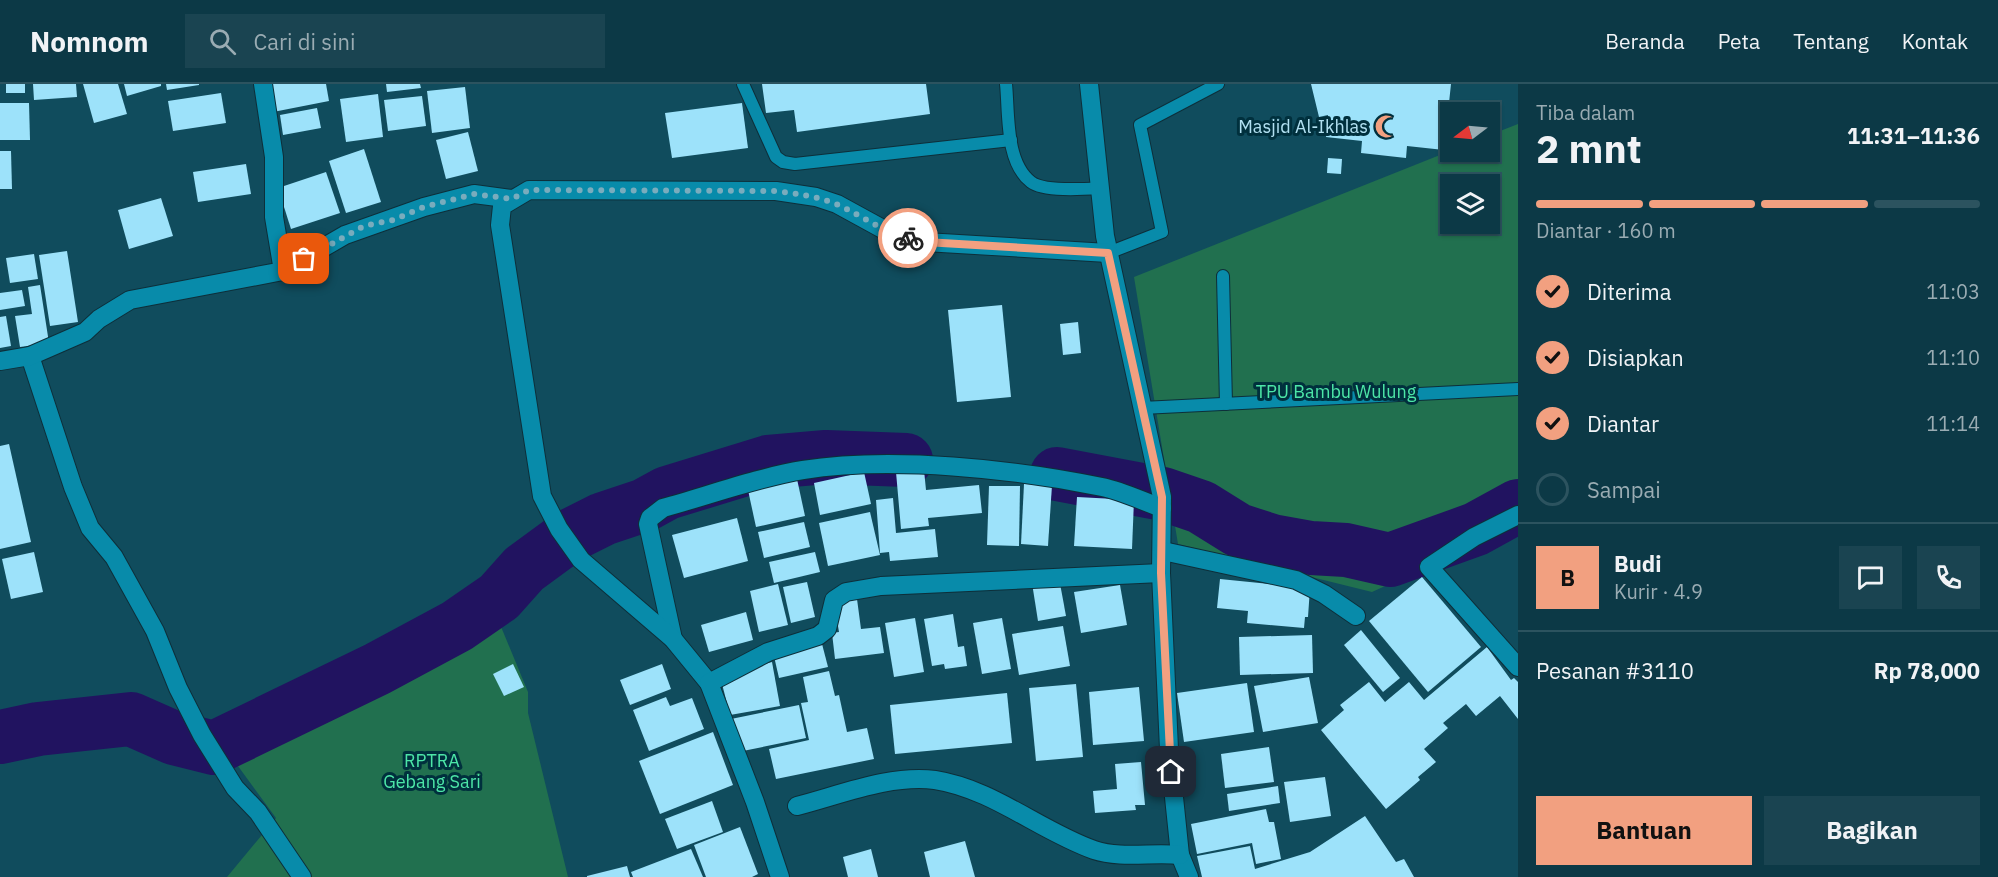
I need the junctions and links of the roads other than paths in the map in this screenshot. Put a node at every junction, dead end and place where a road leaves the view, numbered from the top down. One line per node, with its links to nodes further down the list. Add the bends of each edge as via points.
1 (263, 84): 10 (street, via 274,157 274,217)
2 (743, 84): 6 (lane, via 776,157 783,162 795,164)
3 (1006, 84): 6 (lane)
4 (1089, 84): 7 (street)
5 (1218, 84): 9 (lane, via 1140,125 1162,232)
6 (1011, 140): 7 (lane, via 1021,171 1032,184 1071,190)
7 (1101, 188): 9 (street)
8 (512, 199): 9 (street, via 529,190 776,191 837,204 890,233 925,242); 10 (street, via 474,194 424,207 345,235); 22 (street, via 502,206 500,225 542,496 581,561)
9 (1108, 253): 16 (street)
10 (283, 271): 12 (street, via 130,300 85,332)
11 (1223, 276): 15 (lane)
12 (30, 356): 13 (street); 27 (street, via 90,528 114,557 155,631 202,735 235,788 275,836)
13 (0, 361)
14 (1518, 389): 15 (lane)
15 (1226, 404): 16 (lane)
16 (1142, 408): 17 (street)
17 (1162, 502): 19 (street); 22 (street, via 1103,487 1008,473 869,465 802,470 663,508 648,524)
18 (1518, 515): 23 (street, via 1474,537 1429,567)
19 (1163, 551): 20 (street); 21 (street, via 1296,580)
20 (1161, 573): 24 (street, via 881,586 846,592 834,600 827,629 818,636 768,652); 26 (street, via 1169,749)
21 (1356, 616)
22 (674, 639): 24 (street)
23 (1518, 667)
24 (709, 683): 28 (street)
25 (797, 806): 26 (street, via 887,783 935,780 986,796 1093,850 1125,855)
26 (1180, 855): 29 (street)
27 (302, 877)
28 (780, 877)
29 (1188, 877)

